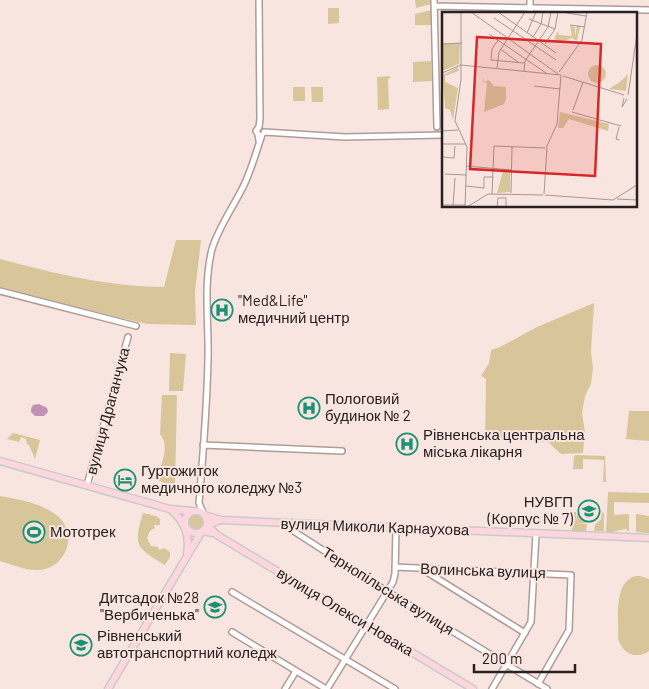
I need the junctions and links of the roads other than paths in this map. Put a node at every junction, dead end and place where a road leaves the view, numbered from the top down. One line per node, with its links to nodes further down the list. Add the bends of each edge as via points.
1 (259, 0): 7 (street)
2 (530, 0): 5 (street)
3 (434, 3): 5 (street); 6 (street)
4 (649, 10): 5 (street)
5 (530, 11)
6 (437, 127)
7 (262, 131): 8 (street, via 346,137); 12 (street, via 256,156 224,222 210,262)
8 (442, 135)
9 (0, 291): 10 (street)
10 (136, 326)
11 (128, 337): 15 (street, вулиця Драганчука)
12 (203, 445): 13 (street); 16 (street)
13 (342, 451)
14 (0, 461): 15 (main road)
15 (87, 485): 17 (main road)
16 (199, 504): 18 (street); 19 (street)
17 (170, 509): 18 (main road); 23 (main road)
18 (192, 512): 19 (main road); 23 (main road, via 186,516)
19 (204, 515): 20 (main road, вулиця Миколи Карнаухова); 22 (main road)
20 (221, 520): 21 (main road, вулиця Миколи Карнаухова); 22 (main road, вулиця Миколи Карнаухова)
21 (281, 523): 24 (main road, вулиця Миколи Карнаухова); 36 (street, Тернопільська вулиця)
22 (206, 525): 25 (main road); 27 (main road, вулиця Олекси Новака)
23 (185, 526): 25 (main road, via 192,532); 29 (main road)
24 (396, 528): 26 (main road, вулиця Миколи Карнаухова); 30 (street)
25 (202, 531): 27 (main road, вулиця Олекси Новака); 29 (main road)
26 (536, 534): 28 (main road, вулиця Миколи Карнаухова); 33 (street)
27 (217, 535): 37 (main road, вулиця Олекси Новака)
28 (649, 538)
29 (187, 556): 44 (main road)
30 (396, 567): 31 (street, Волинська вулиця); 36 (street)
31 (421, 568): 32 (street, Волинська вулиця); 34 (street)
32 (443, 569): 33 (street, Волинська вулиця); 34 (street)
33 (534, 573): 39 (street, via 532,617); 43 (street, Волинська вулиця, via 571,575 568,630)
34 (442, 582): 39 (street)
35 (232, 592): 40 (street)
36 (388, 592): 37 (street); 41 (street, Тернопільська вулиця)
37 (367, 626): 40 (street); 48 (main road, вулиця Олекси Новака)
38 (232, 632): 42 (street)
39 (525, 633): 41 (street)
40 (346, 658): 46 (street); 47 (street)
41 (506, 665): 43 (street, Тернопільська вулиця); 49 (street)
42 (296, 671): 45 (street); 46 (street)
43 (538, 684): 50 (street, Тернопільська вулиця)
44 (108, 689)
45 (284, 689)
46 (326, 689)
47 (395, 689)
48 (473, 689)
49 (492, 689)
50 (547, 689)

